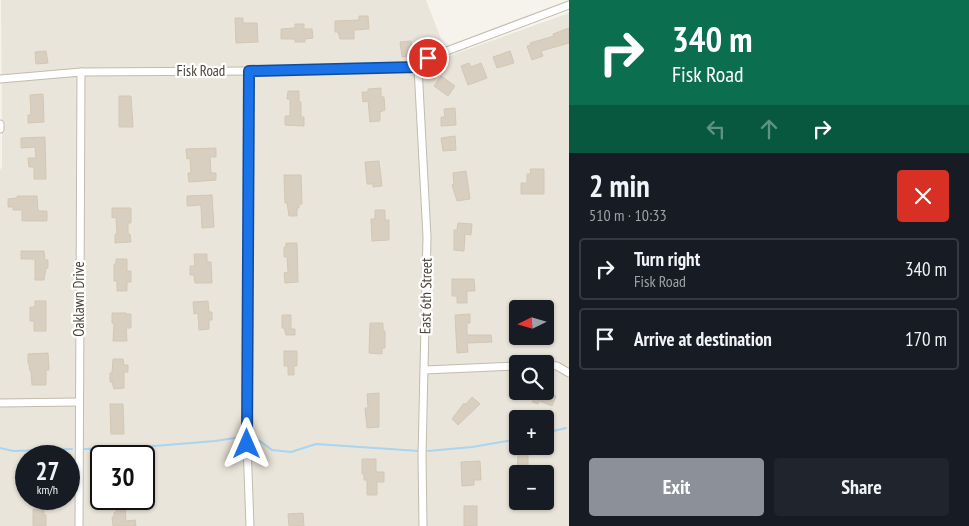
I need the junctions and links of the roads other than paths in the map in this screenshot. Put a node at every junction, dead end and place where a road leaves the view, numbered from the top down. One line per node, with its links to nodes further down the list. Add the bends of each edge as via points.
1 (569, 4): 2 (street, via 428,58)
2 (418, 67): 3 (street, Fisk Road); 10 (street, East 6th Street, via 427,237)
3 (249, 71): 4 (street, Fisk Road); 15 (street, via 247,444)
4 (81, 72): 5 (street, Fisk Road); 12 (street, Oaklawn Drive)
5 (0, 79)
6 (0, 124): 7 (street)
7 (0, 129)
8 (509, 366): 10 (street)
9 (554, 366): 11 (street)
10 (425, 370): 16 (street, East 6th Street)
11 (569, 373)
12 (78, 402): 13 (street); 14 (street, Oaklawn Drive)
13 (0, 403)
14 (79, 526)
15 (250, 526)
16 (424, 526)

